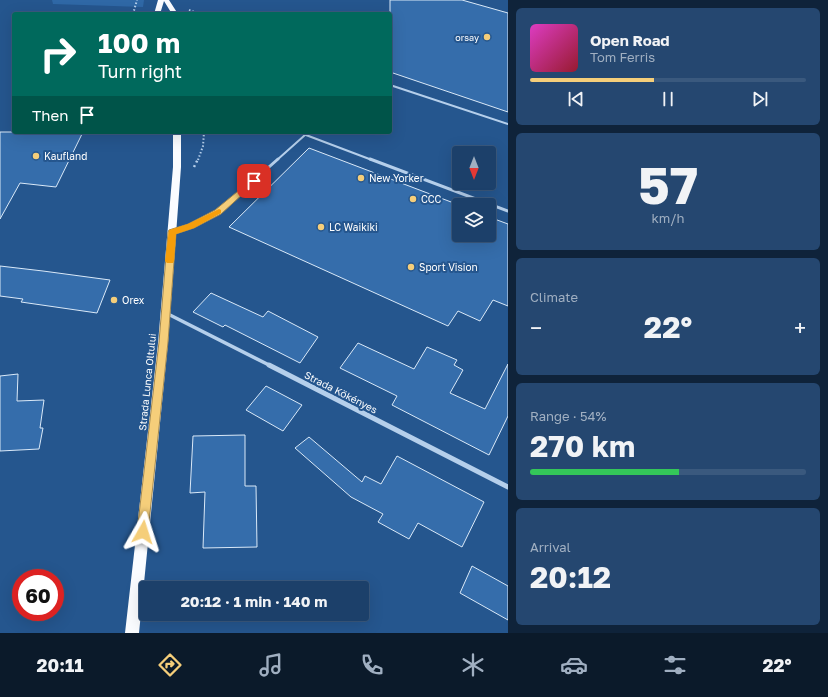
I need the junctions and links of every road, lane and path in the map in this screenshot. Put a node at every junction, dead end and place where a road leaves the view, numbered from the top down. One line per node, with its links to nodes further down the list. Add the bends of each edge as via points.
1 (137, 0): 4 (path)
2 (160, 0): 5 (main road)
3 (166, 0): 6 (main road)
4 (134, 12)
5 (157, 12)
6 (174, 12)
7 (392, 86): 8 (lane)
8 (508, 124)
9 (177, 134): 14 (main road, Strada Lunca Oltului)
10 (204, 134): 12 (path, via 202,152)
11 (305, 135): 13 (lane); 14 (lane, via 218,212 191,226)
12 (194, 167)
13 (508, 211)
14 (172, 232): 15 (main road, Strada Lunca Oltului)
15 (166, 313): 16 (street, Strada Kökényes); 17 (main road, Strada Lunca Oltului)
16 (508, 487)
17 (132, 633)

